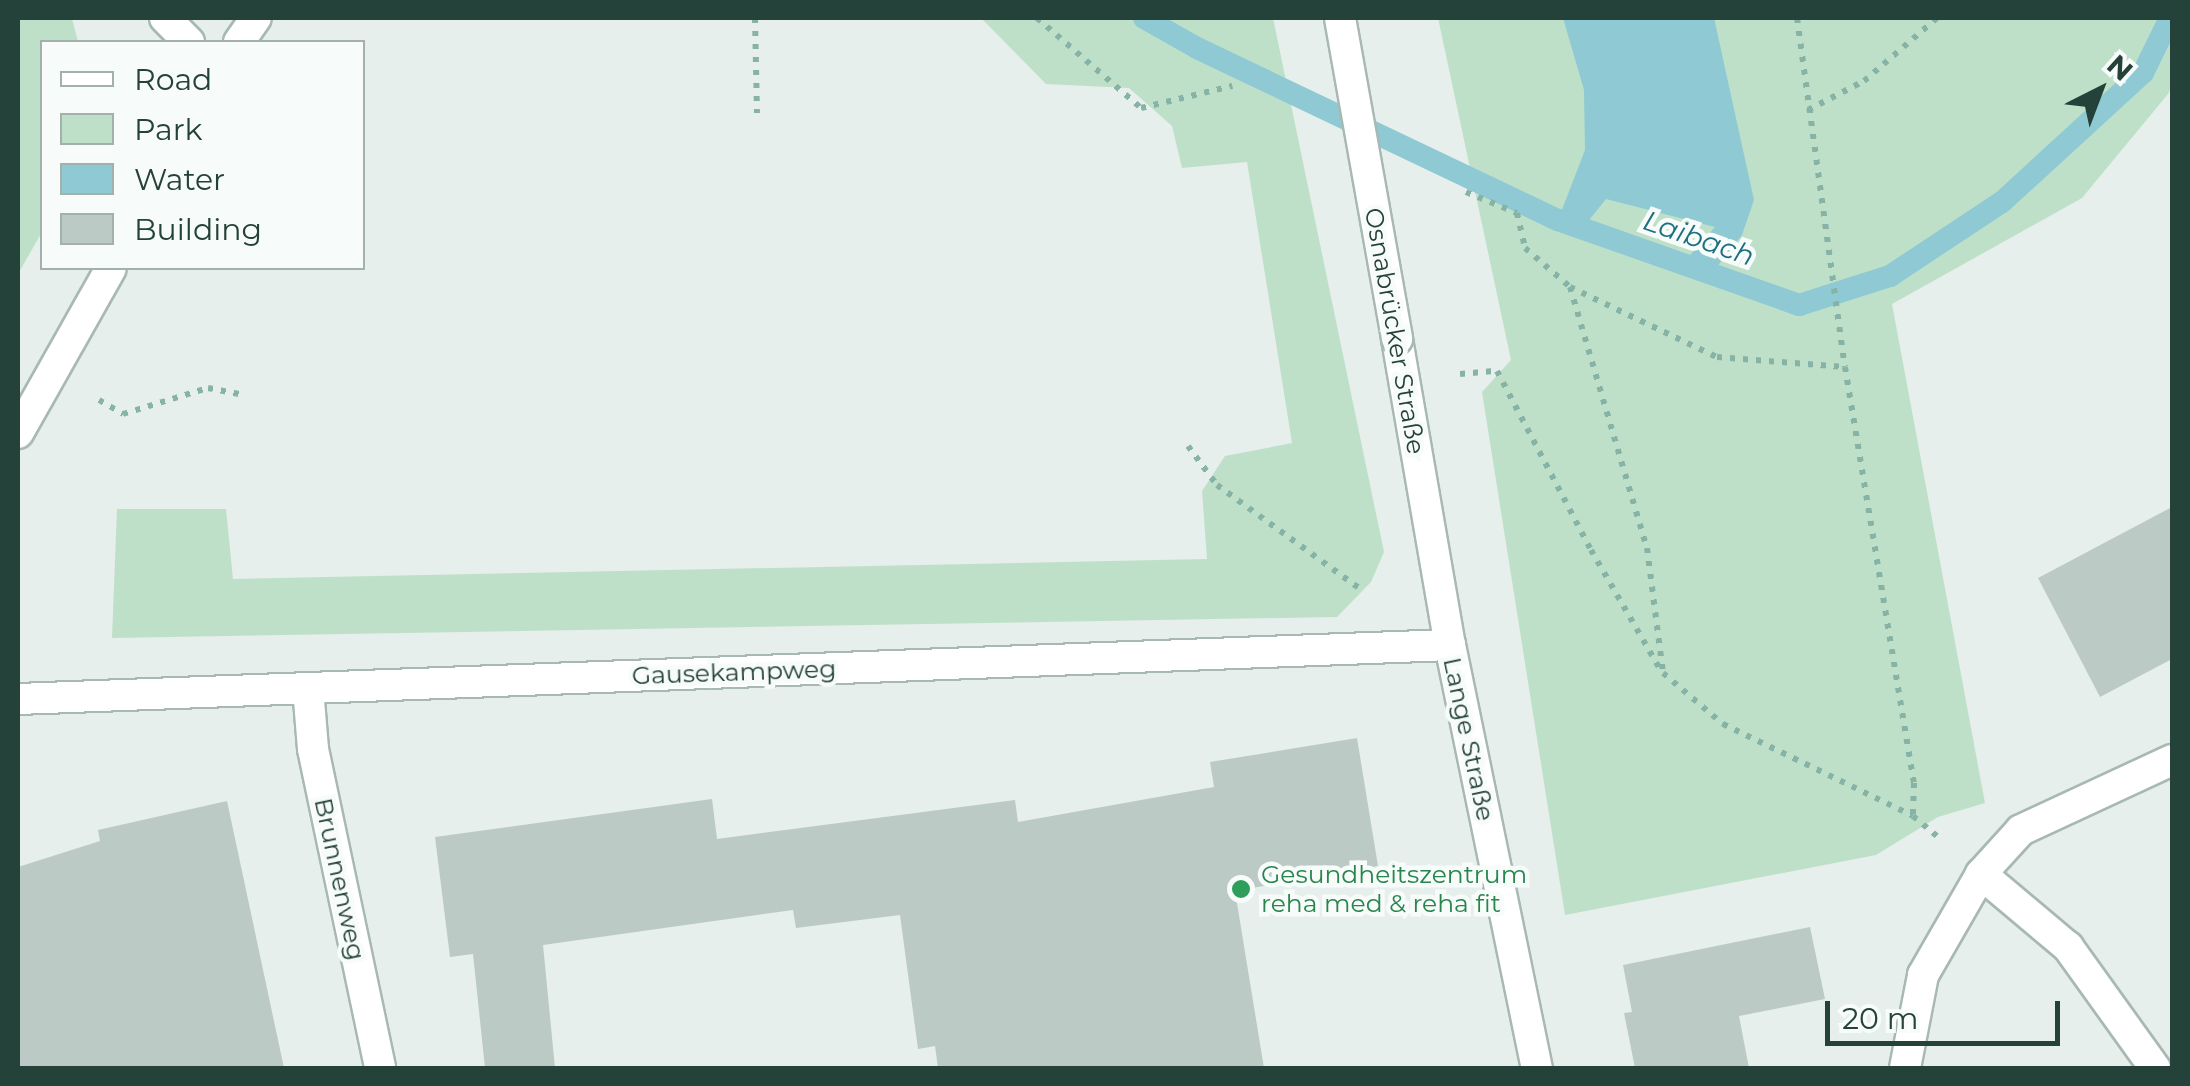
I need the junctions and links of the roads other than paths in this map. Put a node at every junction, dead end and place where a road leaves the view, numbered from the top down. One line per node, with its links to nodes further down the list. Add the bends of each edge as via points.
1 (164, 18): 4 (street)
2 (256, 18): 5 (street)
3 (1340, 18): 8 (street, Osnabrücker Straße, bridge)
4 (187, 40)
5 (241, 40)
6 (109, 270): 7 (street)
7 (18, 433)
8 (1450, 645): 9 (street, Gausekampweg); 14 (street, Lange Straße)
9 (308, 688): 10 (street, Gausekampweg); 13 (street, Brunnenweg, via 313,749)
10 (18, 699)
11 (2172, 760): 12 (street, via 2021,830)
12 (1981, 874): 15 (street, via 1924,975); 16 (street, via 2068,947)
13 (380, 1068)
14 (1537, 1068)
15 (1905, 1068)
16 (2155, 1068)

